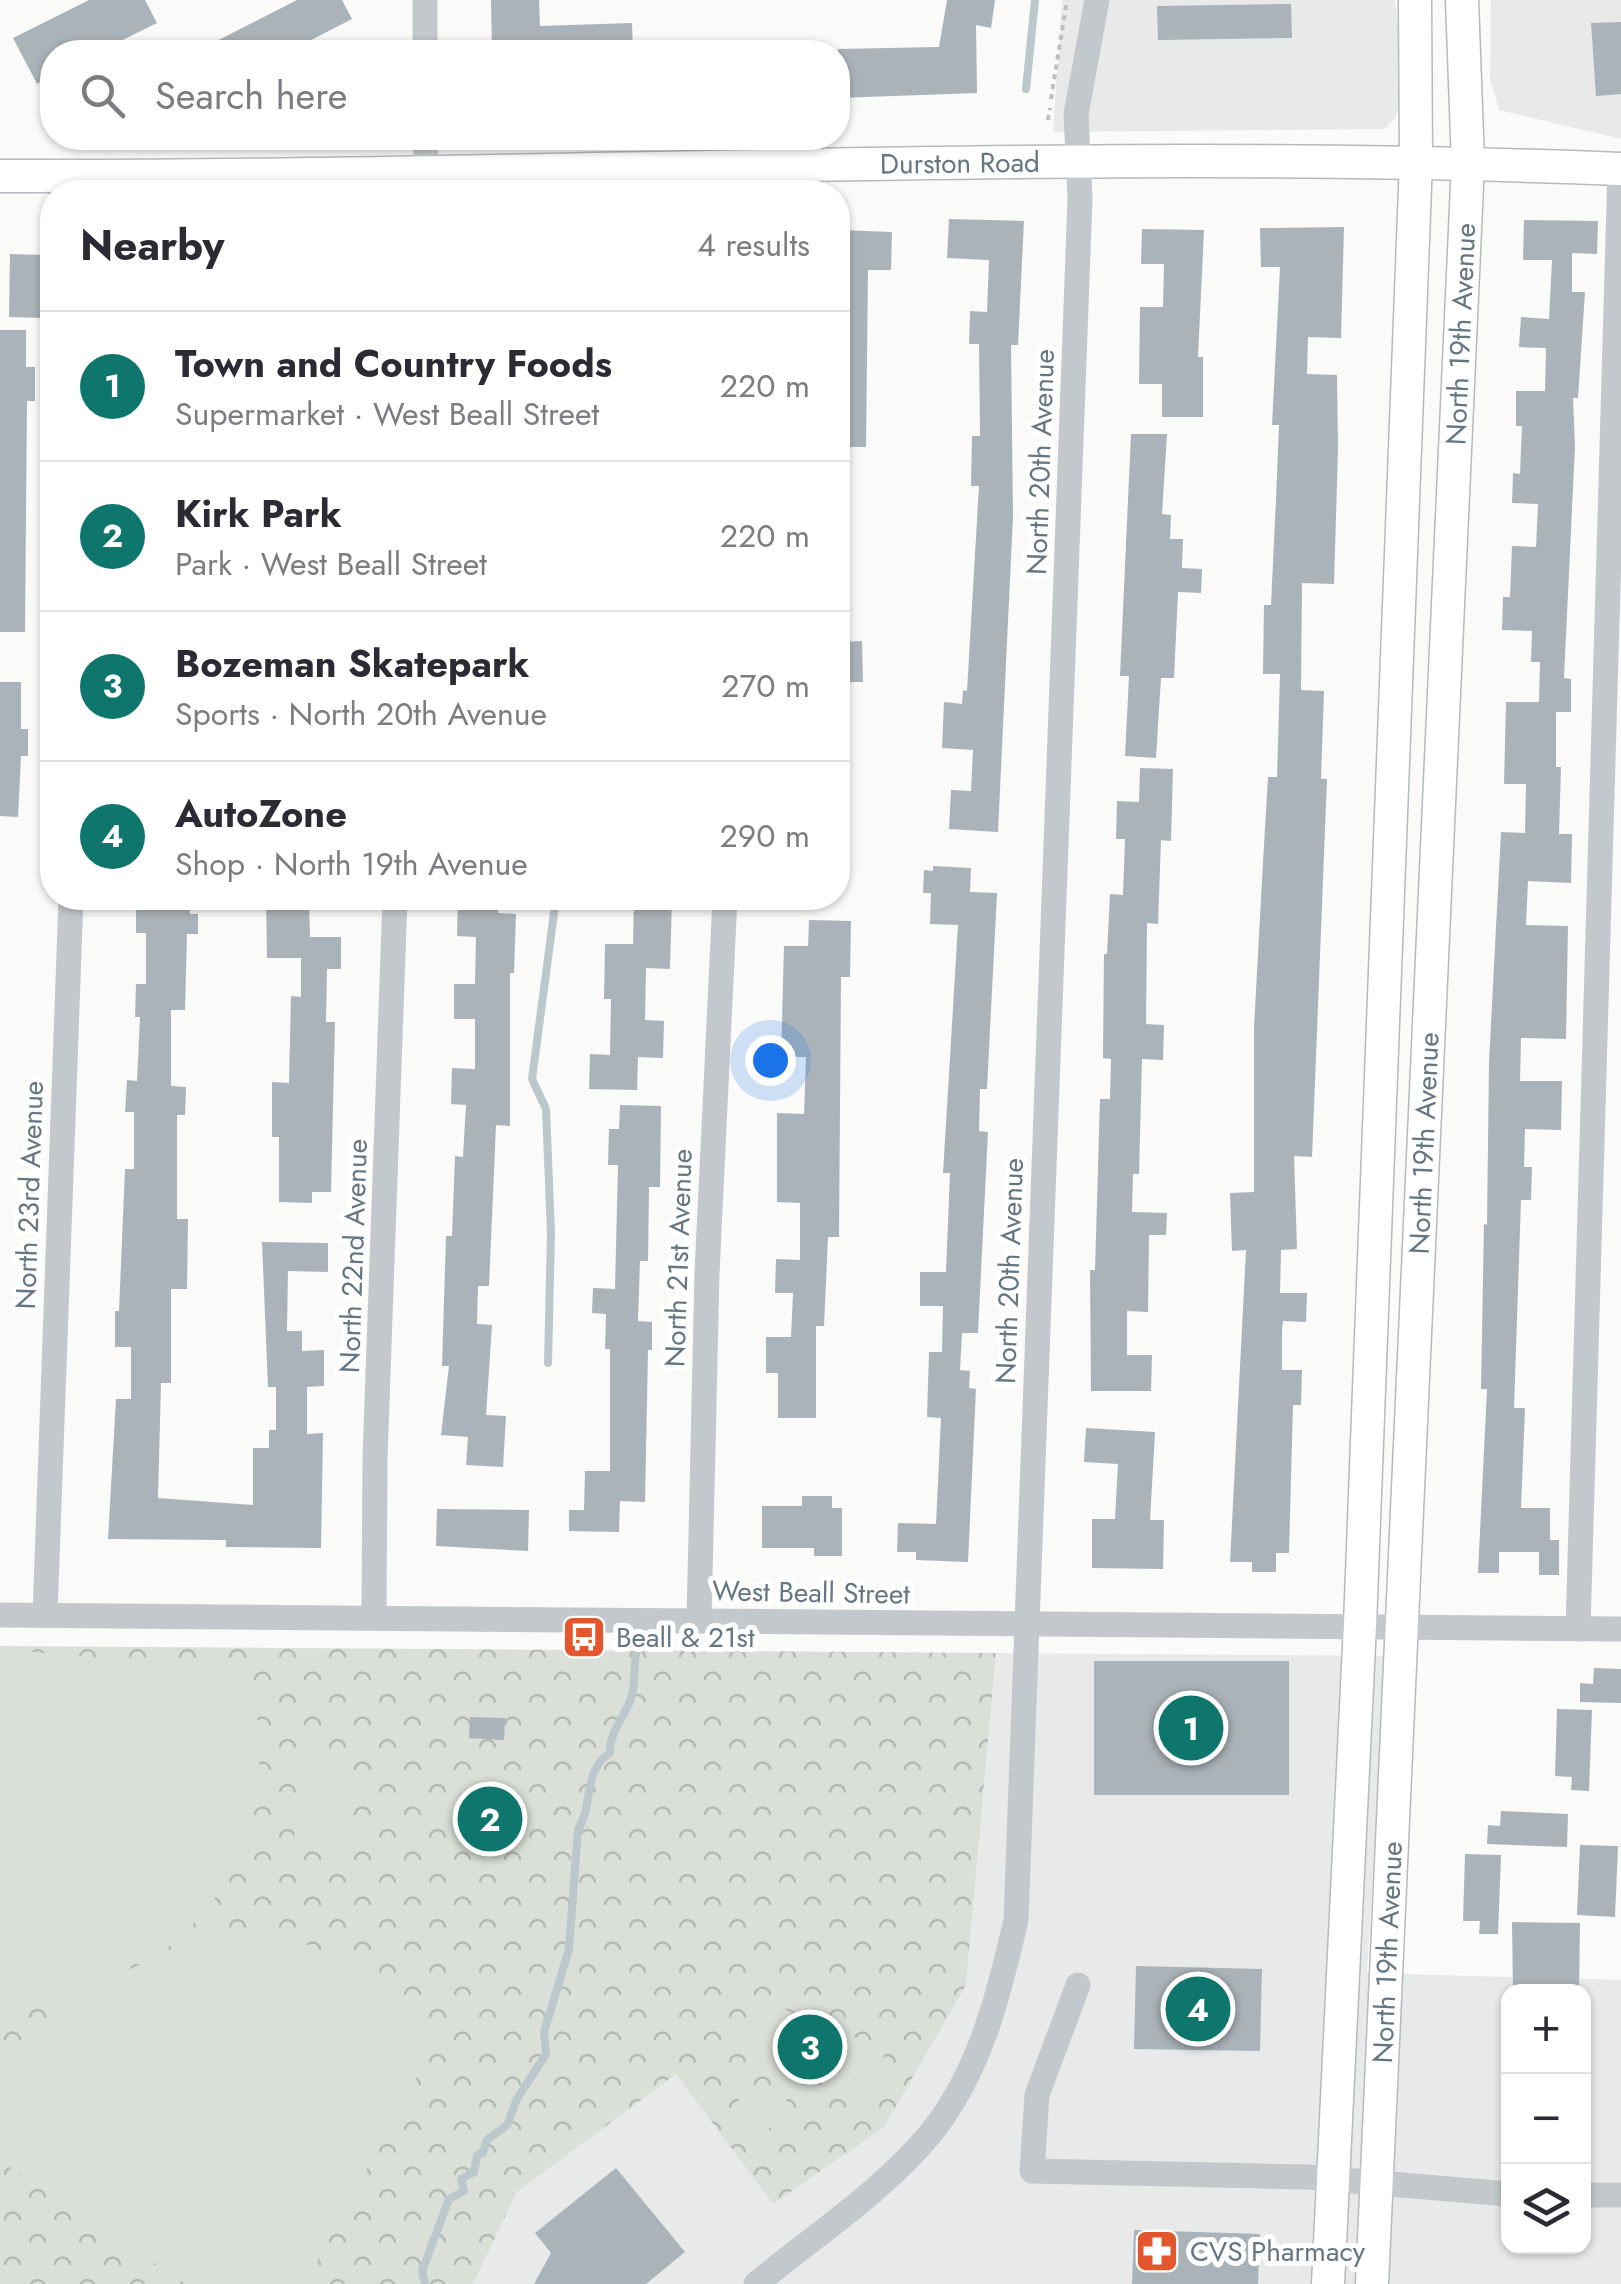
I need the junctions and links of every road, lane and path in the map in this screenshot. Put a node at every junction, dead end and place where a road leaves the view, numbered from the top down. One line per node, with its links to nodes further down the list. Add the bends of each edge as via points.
1 (425, 0): 6 (street)
2 (1068, 0): 7 (path)
3 (1098, 0): 10 (street, North 20th Avenue, via 1076,114)
4 (1416, 0): 9 (main road, North 19th Avenue)
5 (1462, 0): 11 (main road, North 19th Avenue)
6 (425, 40)
7 (1048, 120)
8 (426, 150): 16 (street)
9 (1416, 162): 10 (main road, Durston Road); 11 (main road, Durston Road); 26 (main road, North 19th Avenue)
10 (1081, 163): 14 (main road, Durston Road); 25 (street, North 20th Avenue)
11 (1468, 163): 12 (main road, Durston Road); 27 (main road, North 19th Avenue)
12 (1621, 169): 28 (street)
13 (0, 176): 15 (main road, Durston Road)
14 (754, 179): 17 (main road, Durston Road)
15 (52, 180)
16 (425, 180)
17 (644, 180)
18 (71, 910): 22 (street, North 23rd Avenue)
19 (395, 910): 23 (street, North 22nd Avenue)
20 (724, 910): 24 (street, North 21st Avenue)
21 (0, 1615): 22 (street, West Beall Street)
22 (45, 1615): 23 (street, West Beall Street)
23 (374, 1617): 24 (street, West Beall Street)
24 (699, 1620): 25 (street, West Beall Street)
25 (1026, 1626): 26 (street, West Beall Street); 36 (street, North 20th Avenue, via 1016,1920 996,2008 932,2132)
26 (1360, 1626): 27 (street, West Beall Street); 31 (main road, North 19th Avenue)
27 (1403, 1628): 28 (street, West Beall Street); 32 (main road, North 19th Avenue)
28 (1578, 1629): 29 (street, West Beall Street)
29 (1621, 1630)
30 (1078, 1986): 31 (street, via 1036,2095 1032,2171)
31 (1334, 2179): 32 (street); 37 (main road, North 19th Avenue)
32 (1375, 2182): 33 (street); 38 (main road, North 19th Avenue)
33 (1501, 2194)
34 (1591, 2195): 35 (street)
35 (1621, 2195)
36 (774, 2279)
37 (1328, 2284)
38 (1372, 2284)

